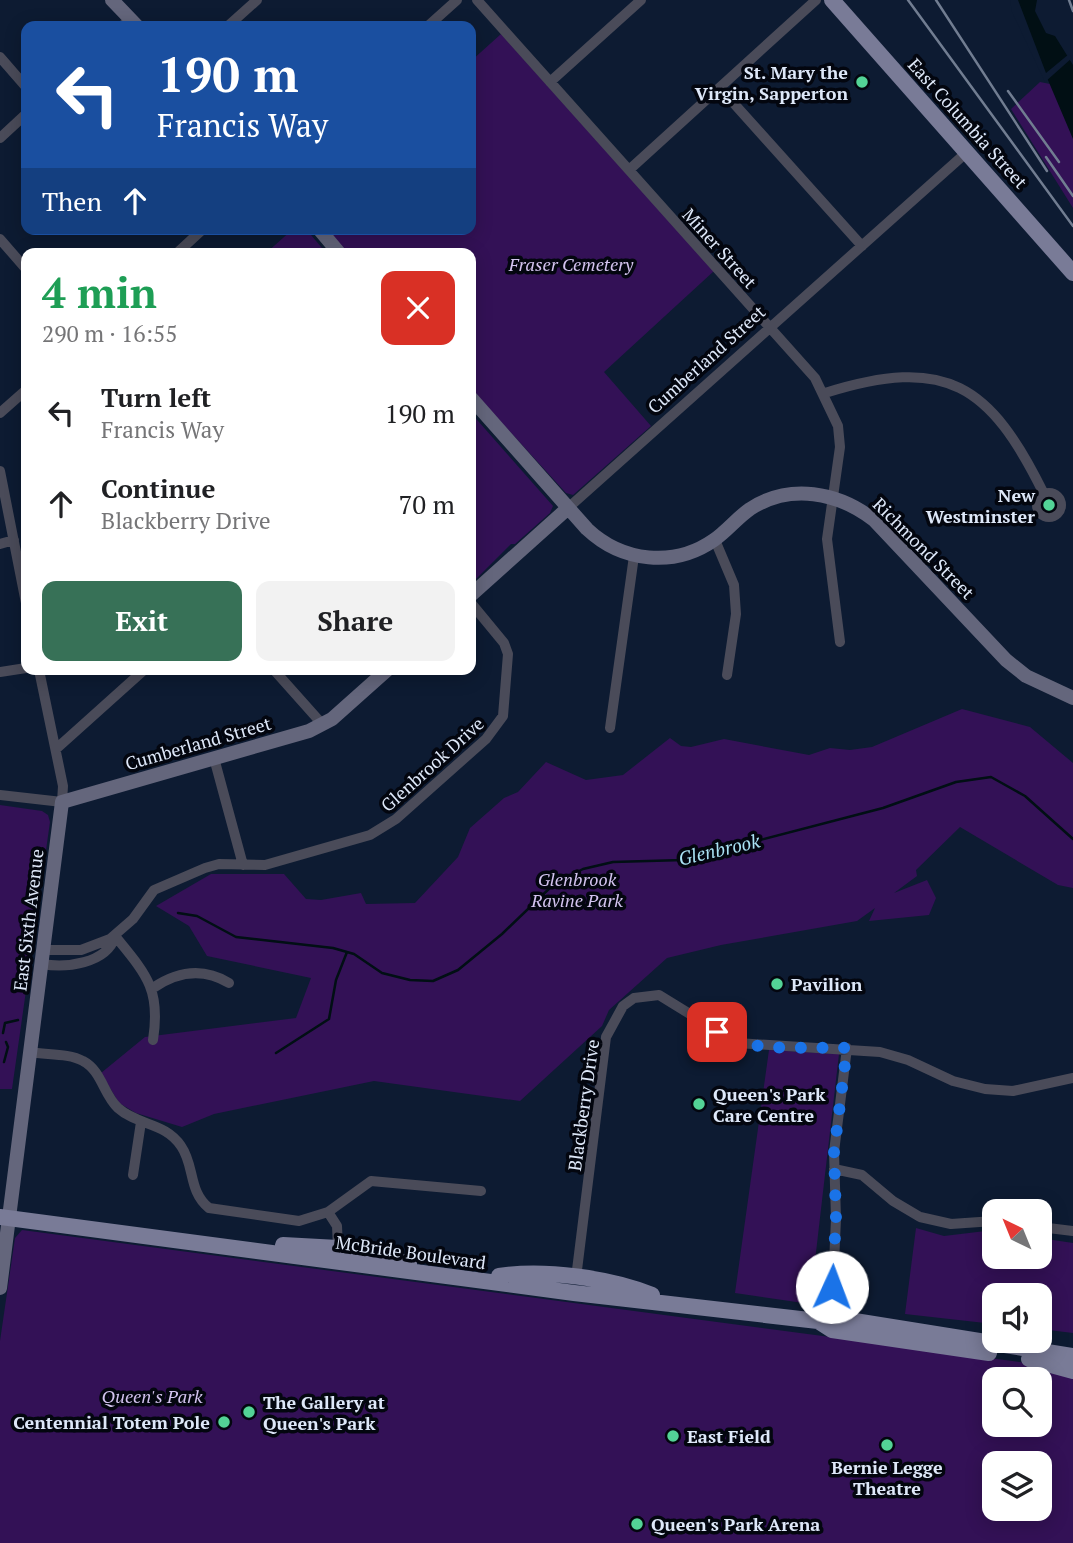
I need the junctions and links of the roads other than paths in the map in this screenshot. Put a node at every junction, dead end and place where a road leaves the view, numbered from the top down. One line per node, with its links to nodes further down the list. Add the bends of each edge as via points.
1 (112, 0): 8 (street)
2 (257, 0): 9 (street)
3 (457, 0): 10 (street)
4 (477, 0): 13 (street, Miner Street)
5 (641, 0): 13 (street)
6 (816, 0): 14 (street)
7 (837, 3): 17 (main road, East Columbia Street)
8 (128, 21)
9 (234, 21)
10 (434, 21)
11 (0, 57): 12 (street)
12 (21, 81)
13 (550, 82): 18 (street, Miner Street)
14 (720, 88): 18 (street); 21 (street)
15 (21, 119): 16 (street)
16 (0, 138)
17 (967, 152): 21 (street, Cumberland Street); 24 (main road, East Columbia Street)
18 (629, 170): 25 (street, Miner Street)
19 (197, 235): 22 (street)
20 (0, 239): 23 (street)
21 (862, 246): 25 (street, Cumberland Street)
22 (182, 248)
23 (21, 263)
24 (1073, 273)
25 (770, 327): 26 (street, Miner Street); 33 (street, Cumberland Street)
26 (825, 393): 31 (street, via 895,376 932,379 963,389 1007,426); 32 (street, Miner Street, via 838,426 840,447)
27 (21, 396): 29 (street)
28 (476, 404): 33 (street, Richmond Street)
29 (0, 413)
30 (0, 471): 34 (street)
31 (1044, 494)
32 (833, 498): 35 (street, Richmond Street, via 787,494 762,502); 41 (street, Miner Street, via 827,539); 49 (street, Richmond Street, via 874,520 1026,676)
33 (568, 508): 37 (street, Richmond Street, via 596,538); 39 (street, Cumberland Street)
34 (14, 540): 36 (street); 38 (street)
35 (715, 540): 37 (street, Richmond Street, via 674,558); 48 (street, via 734,585 736,614)
36 (0, 544)
37 (634, 556): 51 (street)
38 (21, 577)
39 (476, 591)
40 (476, 609): 56 (street, Glenbrook Drive, via 508,654 506,704 497,728 382,829 265,865)
41 (840, 642)
42 (21, 669): 43 (street)
43 (0, 672)
44 (40, 675): 52 (street, East Sixth Avenue)
45 (138, 675): 52 (street)
46 (278, 675): 50 (street)
47 (381, 675): 50 (street, Cumberland Street)
48 (727, 675)
49 (1073, 698)
50 (323, 725): 53 (street, Cumberland Street)
51 (610, 728)
52 (56, 748): 55 (street, East Sixth Avenue)
53 (214, 758): 55 (street, Cumberland Street); 56 (street)
54 (0, 795): 55 (street, Cumberland Street)
55 (62, 802): 58 (street, East Sixth Avenue)
56 (243, 865): 57 (street, Glenbrook Drive, via 212,865 160,887)
57 (115, 936): 58 (street, Glenbrook Drive, via 81,950); 58 (street, Glenbrook Drive, via 108,948 84,962 62,967); 60 (street)
58 (43, 957): 63 (street, East Sixth Avenue)
59 (229, 983): 60 (street, via 215,974 190,973)
60 (153, 988): 61 (street, via 157,1011)
61 (153, 1040)
62 (847, 1048): 64 (street, via 908,1060 953,1081 985,1089 1013,1091); 66 (street); 78 (street, Blackberry Drive, via 757,1046 725,1038 659,995 634,998 623,1006 607,1037)
63 (30, 1052): 65 (street, via 81,1060 98,1074 118,1108); 70 (street, East Sixth Avenue)
64 (1073, 1078)
65 (141, 1122): 67 (street); 69 (street, via 165,1128 175,1137 184,1149 193,1187 209,1208 299,1221)
66 (834, 1169): 71 (street, via 866,1178 919,1217 951,1224); 76 (street)
67 (133, 1175)
68 (481, 1191): 69 (street, via 371,1181)
69 (328, 1212): 75 (street, via 337,1226)
70 (5, 1218): 74 (main road, McBride Boulevard); 80 (street, East Sixth Avenue)
71 (982, 1222)
72 (1052, 1228): 73 (street)
73 (1073, 1231)
74 (239, 1248): 75 (main road); 77 (main road, McBride Boulevard)
75 (338, 1248): 77 (main road, via 388,1256)
76 (832, 1268): 82 (street); 83 (street)
77 (449, 1276): 79 (main road, McBride Boulevard)
78 (576, 1278): 79 (main road, via 514,1274); 81 (main road, via 628,1285)
79 (474, 1279): 81 (main road, McBride Boulevard)
80 (0, 1287)
81 (667, 1301): 83 (main road, McBride Boulevard)
82 (836, 1318): 83 (main road, McBride Boulevard); 84 (main road, McBride Boulevard)
83 (818, 1321): 84 (main road, McBride Boulevard, via 832,1330)
84 (1051, 1358): 85 (main road); 86 (main road)
85 (1073, 1358)
86 (1073, 1371)

